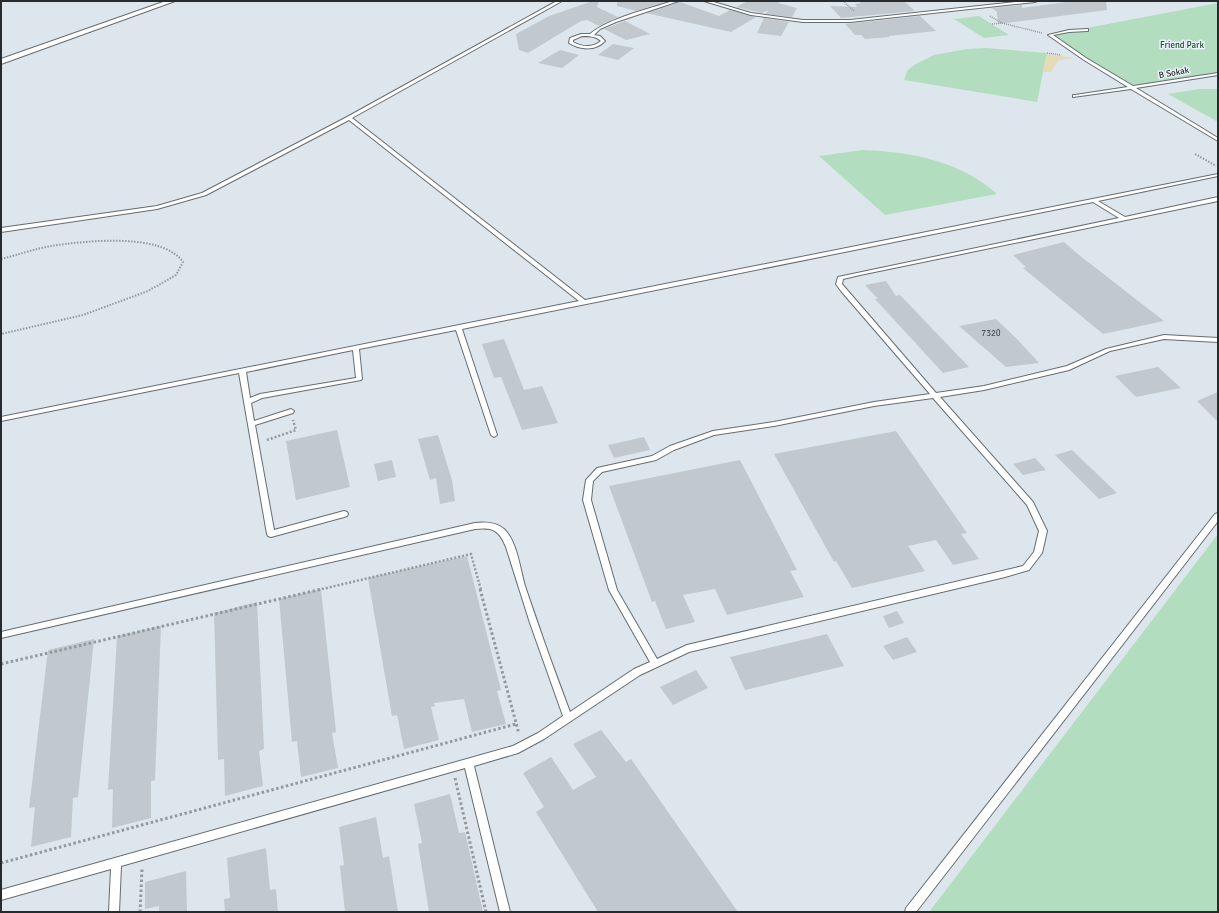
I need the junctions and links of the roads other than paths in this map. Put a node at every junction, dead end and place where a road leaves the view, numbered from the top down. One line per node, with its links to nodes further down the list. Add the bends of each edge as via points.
1 (172, 1): 9 (street)
2 (560, 1): 13 (lane)
3 (677, 1): 8 (lane, via 615,21)
4 (706, 1): 6 (lane, via 751,14 803,21 850,21)
5 (1034, 1): 6 (lane)
6 (1017, 2)
7 (1087, 30): 11 (lane, via 1069,30 1050,35)
8 (591, 34): 8 (lane, via 576,36 571,39 579,46 588,47 597,46 603,41 599,36)
9 (1, 62)
10 (1218, 74): 11 (lane, B Sokak)
11 (1133, 88): 12 (lane, B Sokak); 14 (lane)
12 (1076, 96)
13 (349, 118): 19 (lane, via 204,194 157,207); 20 (lane)
14 (1218, 140)
15 (1218, 175): 17 (lane)
16 (1218, 199): 18 (lane)
17 (1094, 200): 18 (lane); 20 (lane)
18 (1123, 218): 25 (lane, via 840,278 839,284 843,290)
19 (1, 230)
20 (584, 302): 21 (lane)
21 (458, 327): 23 (lane); 30 (lane)
22 (1218, 340): 25 (lane, via 1164,337 1108,350 1069,368 984,388)
23 (356, 348): 24 (lane); 26 (lane, via 359,379 260,396)
24 (242, 370): 26 (lane); 28 (lane)
25 (936, 394): 34 (lane, via 714,433 672,448 654,458 600,470 590,480 587,500 613,590); 34 (lane, via 1030,504 1043,531 1038,553 1026,568 687,648)
26 (247, 402): 29 (lane)
27 (291, 411): 29 (lane)
28 (1, 419)
29 (251, 424): 31 (lane, via 271,534)
30 (494, 435)
31 (344, 514)
32 (1218, 516): 41 (lane)
33 (1, 635): 35 (lane, via 323,560 489,525 502,533 509,547 535,629)
34 (656, 663): 35 (lane, via 637,672)
35 (568, 718): 36 (lane, via 515,750)
36 (468, 764): 37 (lane); 40 (lane)
37 (116, 862): 38 (lane); 39 (lane)
38 (1, 895)
39 (114, 912)
40 (505, 912)
41 (910, 912)

